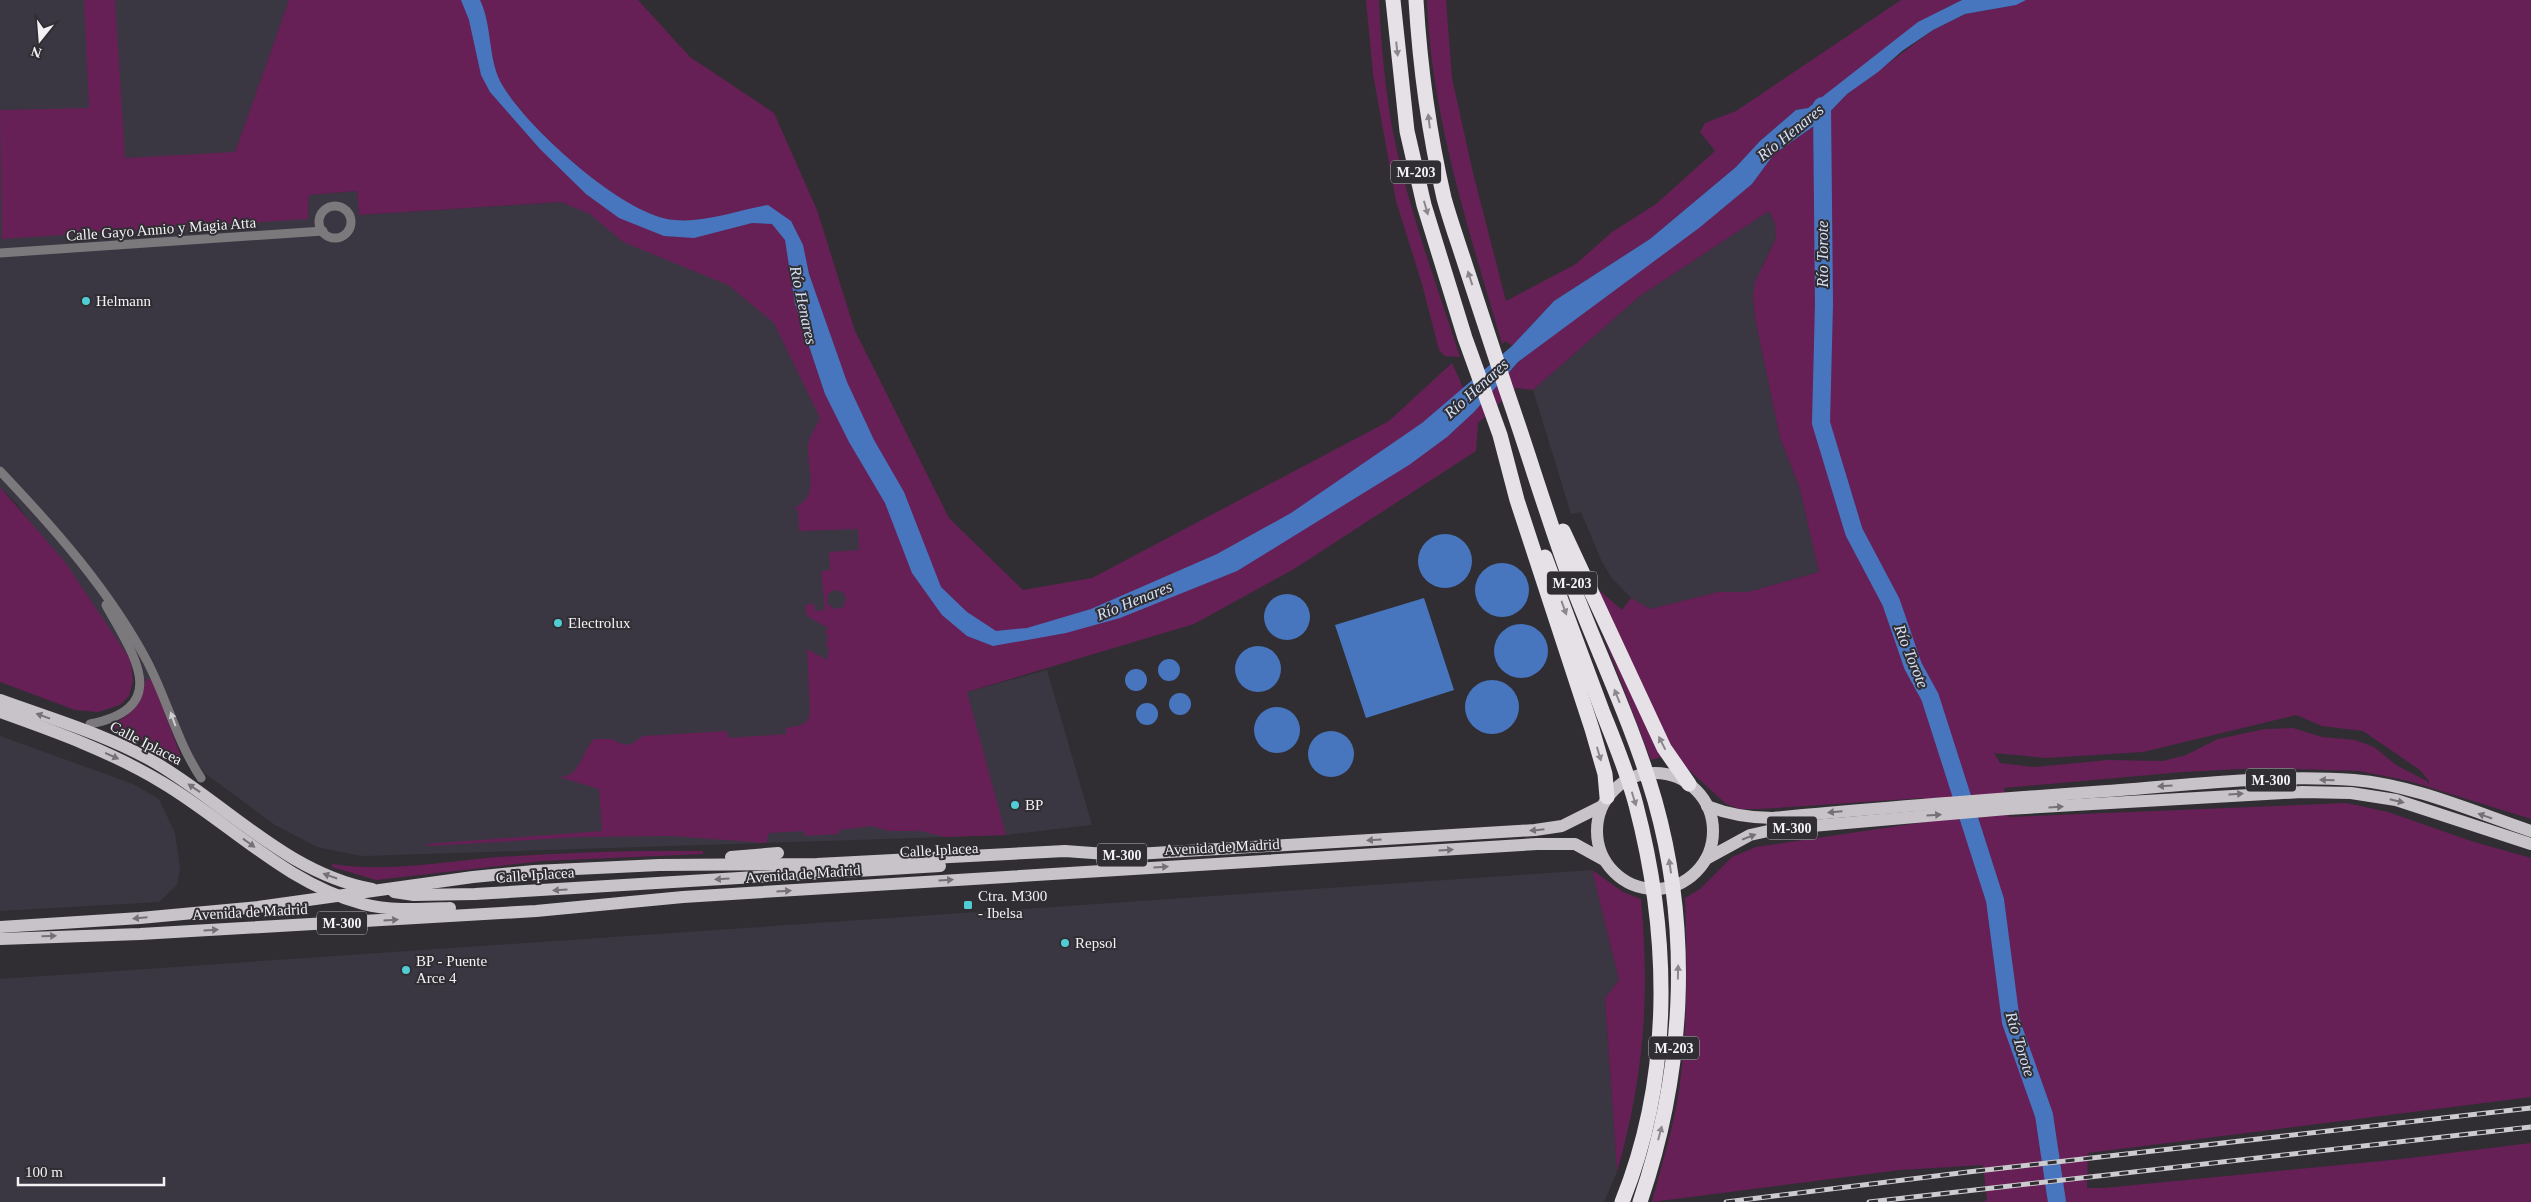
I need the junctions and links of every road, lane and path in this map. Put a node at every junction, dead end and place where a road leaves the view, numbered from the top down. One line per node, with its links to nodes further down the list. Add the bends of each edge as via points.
1 (1393, 0): 5 (highway, M-203, one-way to 5, via 1407,131 1424,205 1465,338)
2 (1416, 0): 6 (highway, M-203, one-way to 2, via 1445,201 1432,140 1418,42)
3 (323, 232): 4 (street, Calle Gayo Annio y Magia Atta)
4 (0, 254)
5 (1502, 441): 14 (highway, M-203, one-way to 14, via 1516,500 1595,738 1605,774); 28 (highway, M-203, one-way to 28, via 1636,803 1649,860 1657,915 1662,1008 1657,1065 1647,1120)
6 (1525, 445): 13 (highway, one-way to 6, via 1660,739 1583,578); 31 (highway, M-203, one-way to 6, via 1663,1125 1673,1071 1678,1008 1676,914 1669,858 1635,742 1540,497)
7 (0, 471): 8 (street, via 59,532)
8 (87, 572): 11 (street, via 138,662 139,672 134,702 123,713); 12 (street, one-way to 8, via 186,756 166,701 146,660 122,618)
9 (0, 700): 21 (main road, Calle Iplacea, one-way to 9, via 475,894 414,895 369,889 320,872 283,852 154,762 87,732)
10 (0, 712): 25 (main road, Calle Iplacea, one-way to 25, via 132,765 179,793 276,863 316,886 364,904 412,909)
11 (90, 724)
12 (201, 778)
13 (1689, 784): 14 (main road, M-300, via 1670,775 1652,773 1630,778); 16 (main road, M-300)
14 (1604, 801): 21 (main road, Avenida de Madrid / M-300, one-way to 21, via 1562,826 1535,830); 23 (main road, M-300, via 1596,829)
15 (2006, 803): 17 (main road, M-300); 18 (main road, M-300, one-way to 15, via 2406,790 2355,780 2236,780); 19 (main road, M-300, one-way to 19, via 2302,792 2351,794 2396,800)
16 (1707, 806): 17 (main road, M-300, one-way to 16, via 1748,818); 22 (main road, M-300, via 1713,838)
17 (1884, 813): 22 (main road, M-300, one-way to 17, via 1750,835)
18 (2531, 831)
19 (2531, 844)
20 (778, 853): 24 (main road)
21 (1120, 855): 24 (main road, Avenida de Madrid / M-300, via 1065,851 817,864)
22 (1706, 859): 23 (main road, M-300, via 1686,880 1660,889 1631,885 1616,876)
23 (1604, 860): 25 (main road, Avenida de Madrid / M-300, one-way to 23, via 1537,844 1575,844)
24 (659, 865): 26 (main road, Avenida de Madrid / M-300, one-way to 26, via 472,877 258,907)
25 (683, 898): 27 (main road, Avenida de Madrid / M-300, one-way to 25, via 536,912)
26 (0, 927)
27 (0, 939)
28 (1628, 1177): 29 (highway); 30 (highway)
29 (1613, 1202)
30 (1622, 1202)
31 (1640, 1202)

